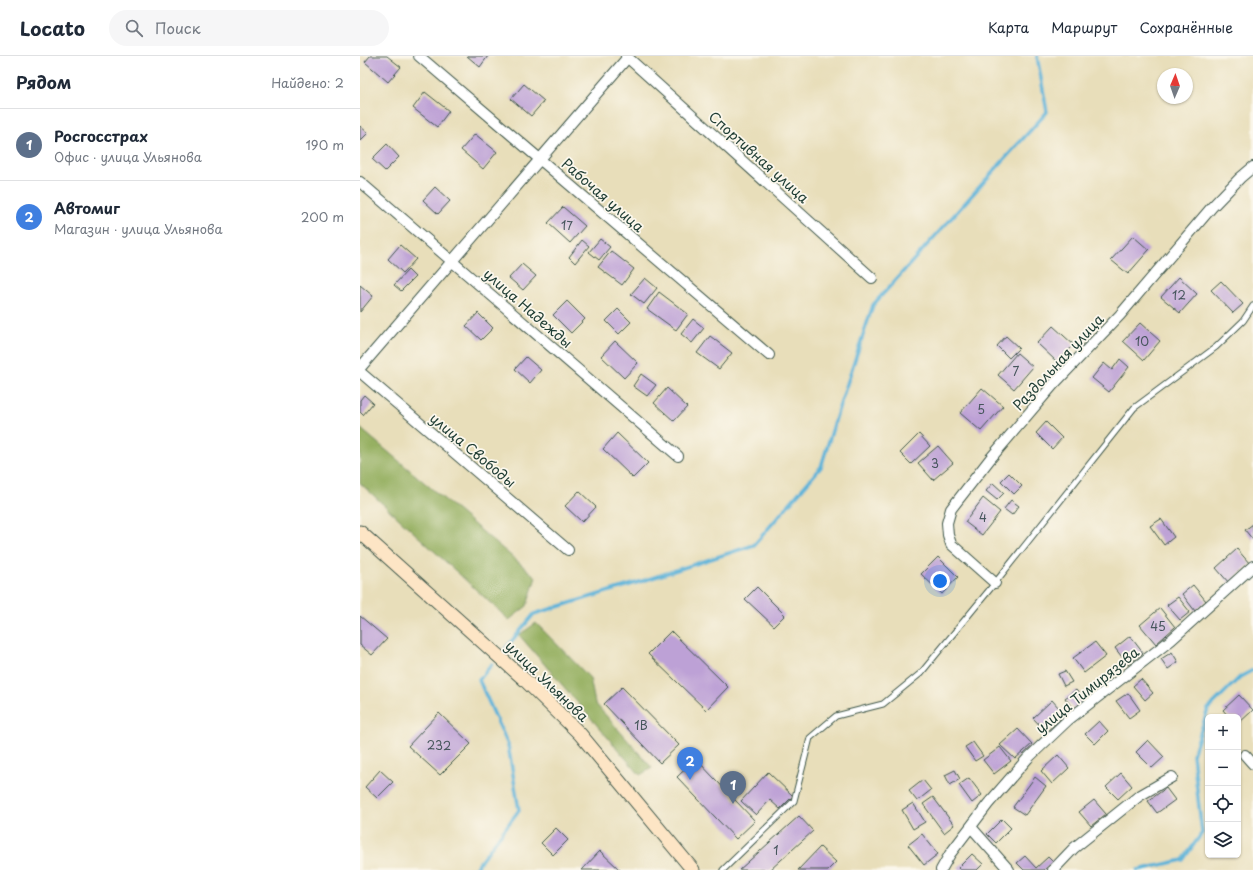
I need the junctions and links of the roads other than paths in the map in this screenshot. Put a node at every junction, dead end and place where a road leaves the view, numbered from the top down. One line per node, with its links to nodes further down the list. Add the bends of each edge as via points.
1 (419, 56): 3 (street, Рабочая улица)
2 (627, 57): 3 (street); 7 (street, Спортивная улица)
3 (540, 160): 6 (street); 9 (street, Рабочая улица)
4 (1253, 167): 16 (street, Раздольная улица, via 1212,207 1120,316 1053,385 951,509 947,523 951,544)
5 (360, 182): 6 (street, улица Надежды)
6 (452, 261): 10 (street); 12 (street, улица Надежды)
7 (872, 278)
8 (1253, 306): 16 (lane, via 1243,321 1216,347 1134,408)
9 (769, 355)
10 (360, 368)
11 (360, 372): 14 (street, улица Свободы)
12 (678, 456)
13 (360, 532): 21 (main road, улица Ульянова, via 525,680 580,734)
14 (568, 550)
15 (1253, 566): 20 (street, улица Тимирязева, via 1171,640 1068,720 1028,758)
16 (995, 583): 22 (lane, via 921,673 883,704 836,716 810,738 794,801)
17 (1245, 755): 18 (street)
18 (1253, 764)
19 (1172, 777): 25 (street, via 1139,796 1074,848)
20 (971, 826): 23 (street, улица Тимирязева); 24 (street)
21 (694, 870)
22 (723, 870)
23 (941, 870)
24 (1009, 870)
25 (1053, 870)

